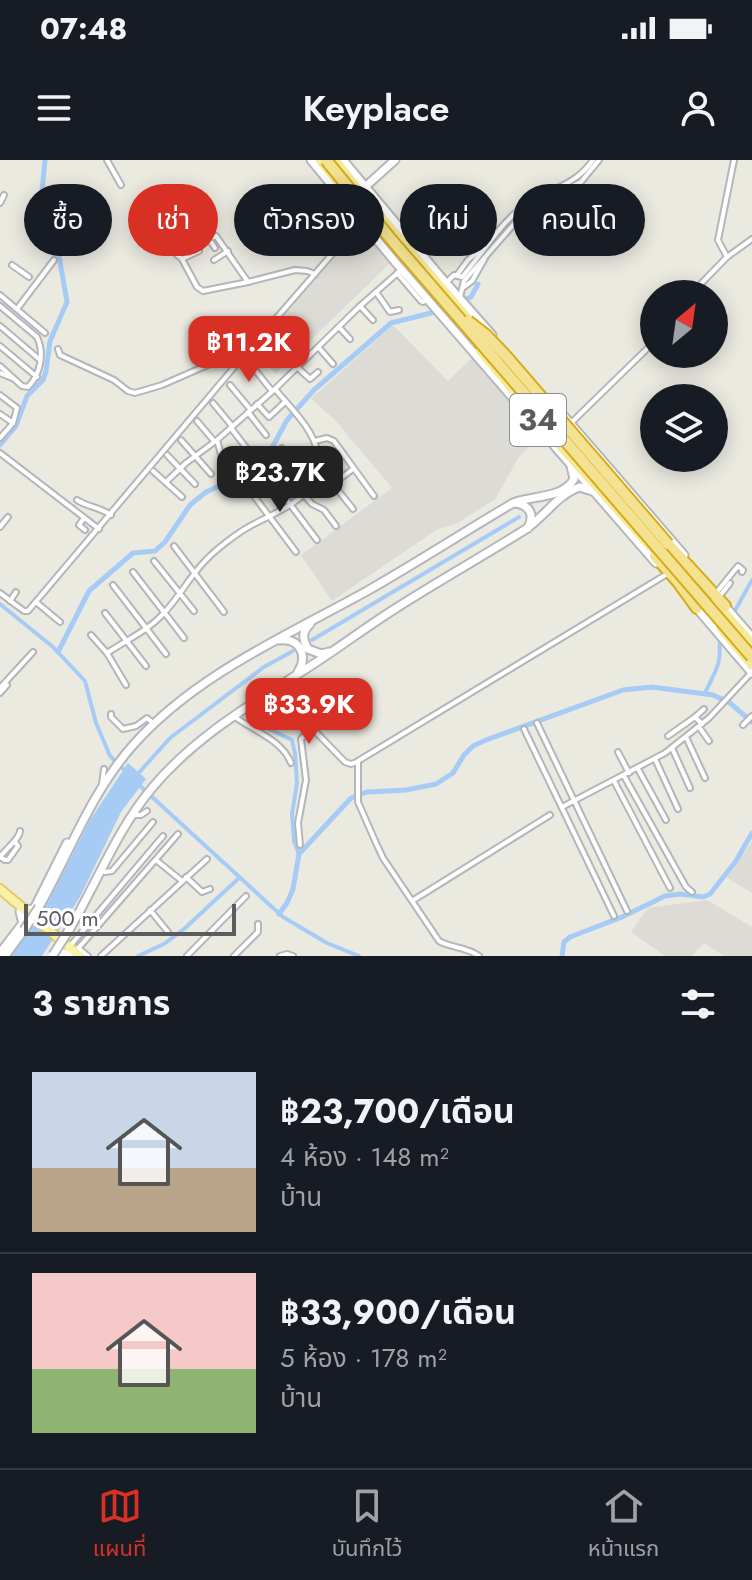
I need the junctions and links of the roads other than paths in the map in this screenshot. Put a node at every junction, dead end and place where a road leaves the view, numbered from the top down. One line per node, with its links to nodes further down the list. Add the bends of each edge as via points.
1 (107, 160): 14 (street)
2 (311, 160): 9 (main road, 34)
3 (328, 160): 49 (highway, bridge); 62 (highway, 34); 105 (highway, 34, via 351,199)
4 (343, 160): 10 (main road, 34)
5 (395, 160): 11 (main road)
6 (593, 160): 12 (street)
7 (599, 160): 13 (street)
8 (734, 160): 29 (street, via 718,240)
9 (331, 184)
10 (363, 184)
11 (368, 184)
12 (568, 184)
13 (577, 184)
14 (121, 185)
15 (4, 195): 16 (street)
16 (0, 203)
17 (384, 210): 40 (main road, 34)
18 (513, 220): 20 (street)
19 (218, 237): 23 (street)
20 (497, 238)
21 (752, 239): 29 (street)
22 (384, 250): 34 (main road, 34)
23 (228, 251): 32 (street); 39 (street)
24 (178, 256): 30 (street)
25 (188, 256): 30 (street)
26 (331, 256): 35 (street)
27 (482, 256): 37 (street)
28 (484, 256): 37 (street, via 474,279)
29 (727, 257): 38 (street)
30 (182, 259): 39 (street, via 203,291)
31 (54, 260): 46 (street)
32 (214, 260)
33 (12, 265): 36 (street)
34 (400, 271): 41 (street); 92 (main road, 34)
35 (315, 274): 39 (street, via 295,270); 51 (street)
36 (29, 277)
37 (462, 280): 40 (street, via 451,277); 43 (street)
38 (705, 280)
39 (248, 282)
40 (446, 283): 43 (main road, 34)
41 (375, 292): 45 (street); 47 (street, via 390,312)
42 (0, 295): 46 (street)
43 (460, 298): 57 (main road, 34)
44 (0, 306): 60 (street, via 39,339)
45 (360, 306): 48 (street); 52 (street)
46 (17, 309): 53 (street)
47 (399, 310)
48 (373, 320)
49 (466, 322): 135 (highway, bridge, via 498,348); 138 (highway, bridge, via 487,360); 151 (highway, bridge); 156 (highway, bridge)
50 (0, 326): 60 (street)
51 (269, 326): 58 (street, via 210,364 135,393 60,355); 113 (street)
52 (339, 327): 54 (street); 56 (street)
53 (45, 333)
54 (350, 339)
55 (0, 346): 68 (street)
56 (318, 347): 63 (street); 65 (street)
57 (504, 348): 62 (main road); 80 (main road, 34)
58 (58, 349)
59 (640, 356): 80 (street)
60 (39, 359): 68 (street)
61 (247, 360): 71 (street)
62 (504, 360): 100 (highway, 34)
63 (333, 364)
64 (0, 366): 69 (street)
65 (298, 368): 66 (street, via 310,379); 71 (street)
66 (318, 372)
67 (0, 373): 69 (street)
68 (37, 377): 69 (street, via 25,388)
69 (14, 379)
70 (230, 385): 76 (street)
71 (274, 390): 73 (street); 75 (street)
72 (0, 395): 79 (street, via 17,408)
73 (285, 402): 75 (street, via 269,417); 86 (street)
74 (213, 403): 81 (street)
75 (257, 404): 76 (street)
76 (249, 410): 81 (street); 83 (street)
77 (0, 414): 79 (street)
78 (197, 421): 85 (street)
79 (13, 423): 82 (street)
80 (571, 423): 135 (main road, 34)
81 (232, 427): 85 (street); 89 (street)
82 (1, 435)
83 (266, 435)
84 (181, 440): 91 (street)
85 (216, 441): 91 (street); 94 (street)
86 (315, 441): 95 (street, via 331,439); 99 (street)
87 (282, 448): 99 (street)
88 (0, 453): 116 (street)
89 (251, 454)
90 (167, 455): 93 (street)
91 (196, 455): 93 (street); 98 (street)
92 (571, 466): 105 (main road, 34); 110 (main road, via 574,479 569,487)
93 (180, 469): 102 (street); 103 (street)
94 (225, 469)
95 (353, 469): 104 (street); 107 (street)
96 (153, 471): 102 (street)
97 (265, 471): 111 (street)
98 (211, 474)
99 (316, 477): 104 (street); 106 (street)
100 (606, 477): 105 (highway); 151 (highway, 34)
101 (252, 479): 115 (street, via 251,492)
102 (166, 482): 108 (street)
103 (195, 484)
104 (333, 484): 112 (street)
105 (594, 488): 120 (main road, via 565,494); 129 (main road, 34); 157 (highway, 34)
106 (303, 494): 111 (street); 117 (street)
107 (374, 496)
108 (182, 497)
109 (77, 500): 113 (street)
110 (513, 503): 120 (main road, via 531,512); 141 (main road)
111 (290, 505): 115 (street); 122 (street)
112 (353, 509)
113 (111, 515): 119 (street)
114 (8, 517): 118 (street)
115 (270, 517): 124 (street); 128 (street, via 247,528)
116 (84, 518): 119 (street); 121 (street, via 79,525)
117 (336, 526)
118 (0, 527)
119 (99, 529): 137 (street)
120 (526, 529): 152 (main road)
121 (85, 530)
122 (317, 540)
123 (174, 546): 128 (street)
124 (296, 552)
125 (154, 561): 134 (street)
126 (133, 572): 143 (street)
127 (742, 572): 135 (street, via 738,566)
128 (194, 574): 134 (street); 140 (street)
129 (667, 574): 138 (main road, 34); 182 (street)
130 (730, 583): 135 (street)
131 (113, 585): 145 (street)
132 (16, 592): 136 (street)
133 (0, 593): 136 (street)
134 (180, 594): 139 (street); 143 (street)
135 (720, 599): 148 (main road, 34)
136 (10, 601): 137 (street, via 26,612)
137 (36, 602): 144 (street)
138 (697, 608): 159 (main road, 34)
139 (194, 611)
140 (224, 612)
141 (328, 612): 150 (main road); 152 (main road, via 308,625 304,641 316,653)
142 (105, 613): 149 (street)
143 (164, 613): 145 (street); 147 (street)
144 (60, 622)
145 (147, 628): 149 (street); 155 (street)
146 (91, 635): 154 (street)
147 (184, 638)
148 (752, 638)
149 (126, 640): 154 (street); 158 (street)
150 (273, 642): 160 (main road, via 288,639 301,648 303,664); 171 (main road, via 210,679)
151 (752, 647)
152 (335, 649): 160 (main road)
153 (33, 652): 164 (street)
154 (107, 653): 163 (street)
155 (166, 654)
156 (752, 657)
157 (752, 665)
158 (146, 666)
159 (752, 673): 173 (street)
160 (294, 677): 161 (main road)
161 (283, 683): 167 (main road); 174 (street)
162 (7, 685): 164 (street)
163 (126, 685)
164 (0, 690)
165 (704, 709): 168 (street)
166 (111, 714): 171 (street, via 123,729 147,718)
167 (233, 716): 183 (street, via 268,737); 195 (main road, via 163,776)
168 (695, 717): 173 (street); 176 (street)
169 (750, 718): 172 (street)
170 (537, 723): 191 (street)
171 (154, 724): 188 (main road)
172 (743, 725)
173 (701, 726): 177 (street); 178 (street)
174 (312, 728): 182 (street, via 345,762); 202 (street, via 301,739 306,780 298,823)
175 (524, 729): 192 (street)
176 (668, 736)
177 (686, 737): 179 (street); 187 (street)
178 (709, 741)
179 (672, 748): 181 (street); 190 (street)
180 (618, 752): 186 (street)
181 (655, 759): 185 (street); 193 (street)
182 (358, 761): 214 (street, via 358,802 383,858)
183 (291, 763)
184 (104, 769): 188 (street)
185 (638, 769): 186 (street); 197 (street)
186 (626, 775): 189 (street); 211 (street)
187 (705, 778)
188 (104, 781): 217 (main road, via 79,818 35,907); 222 (main road, bridge, via 55,879)
189 (614, 781): 191 (street); 208 (street)
190 (690, 788)
191 (574, 801): 192 (street); 216 (street)
192 (562, 807): 218 (street)
193 (678, 809)
194 (147, 811): 195 (street)
195 (134, 812): 206 (main road); 223 (main road, bridge)
196 (550, 815): 214 (street)
197 (666, 820)
198 (153, 822): 206 (street, via 112,871)
199 (20, 831): 203 (street)
200 (178, 834): 205 (street)
201 (163, 836): 221 (street)
202 (300, 845)
203 (0, 857)
204 (207, 859): 207 (street)
205 (156, 860): 207 (street); 221 (street)
206 (105, 872): 221 (main road, via 68,936)
207 (184, 879): 210 (street, via 202,892); 215 (street)
208 (670, 888)
209 (0, 889): 217 (main road)
210 (210, 889)
211 (692, 892)
212 (0, 895): 217 (main road)
213 (246, 896): 226 (street)
214 (412, 901): 230 (street, via 439,941)
215 (150, 910): 220 (street); 225 (street)
216 (627, 911)
217 (24, 913): 221 (main road, bridge); 222 (main road)
218 (614, 916)
219 (258, 924): 227 (street, via 257,933)
220 (168, 932)
221 (72, 950): 223 (main road); 224 (street)
222 (2, 954)
223 (54, 956)
224 (88, 956)
225 (101, 956)
226 (187, 956)
227 (234, 956)
228 (280, 956): 229 (street)
229 (293, 956)
230 (479, 956)

